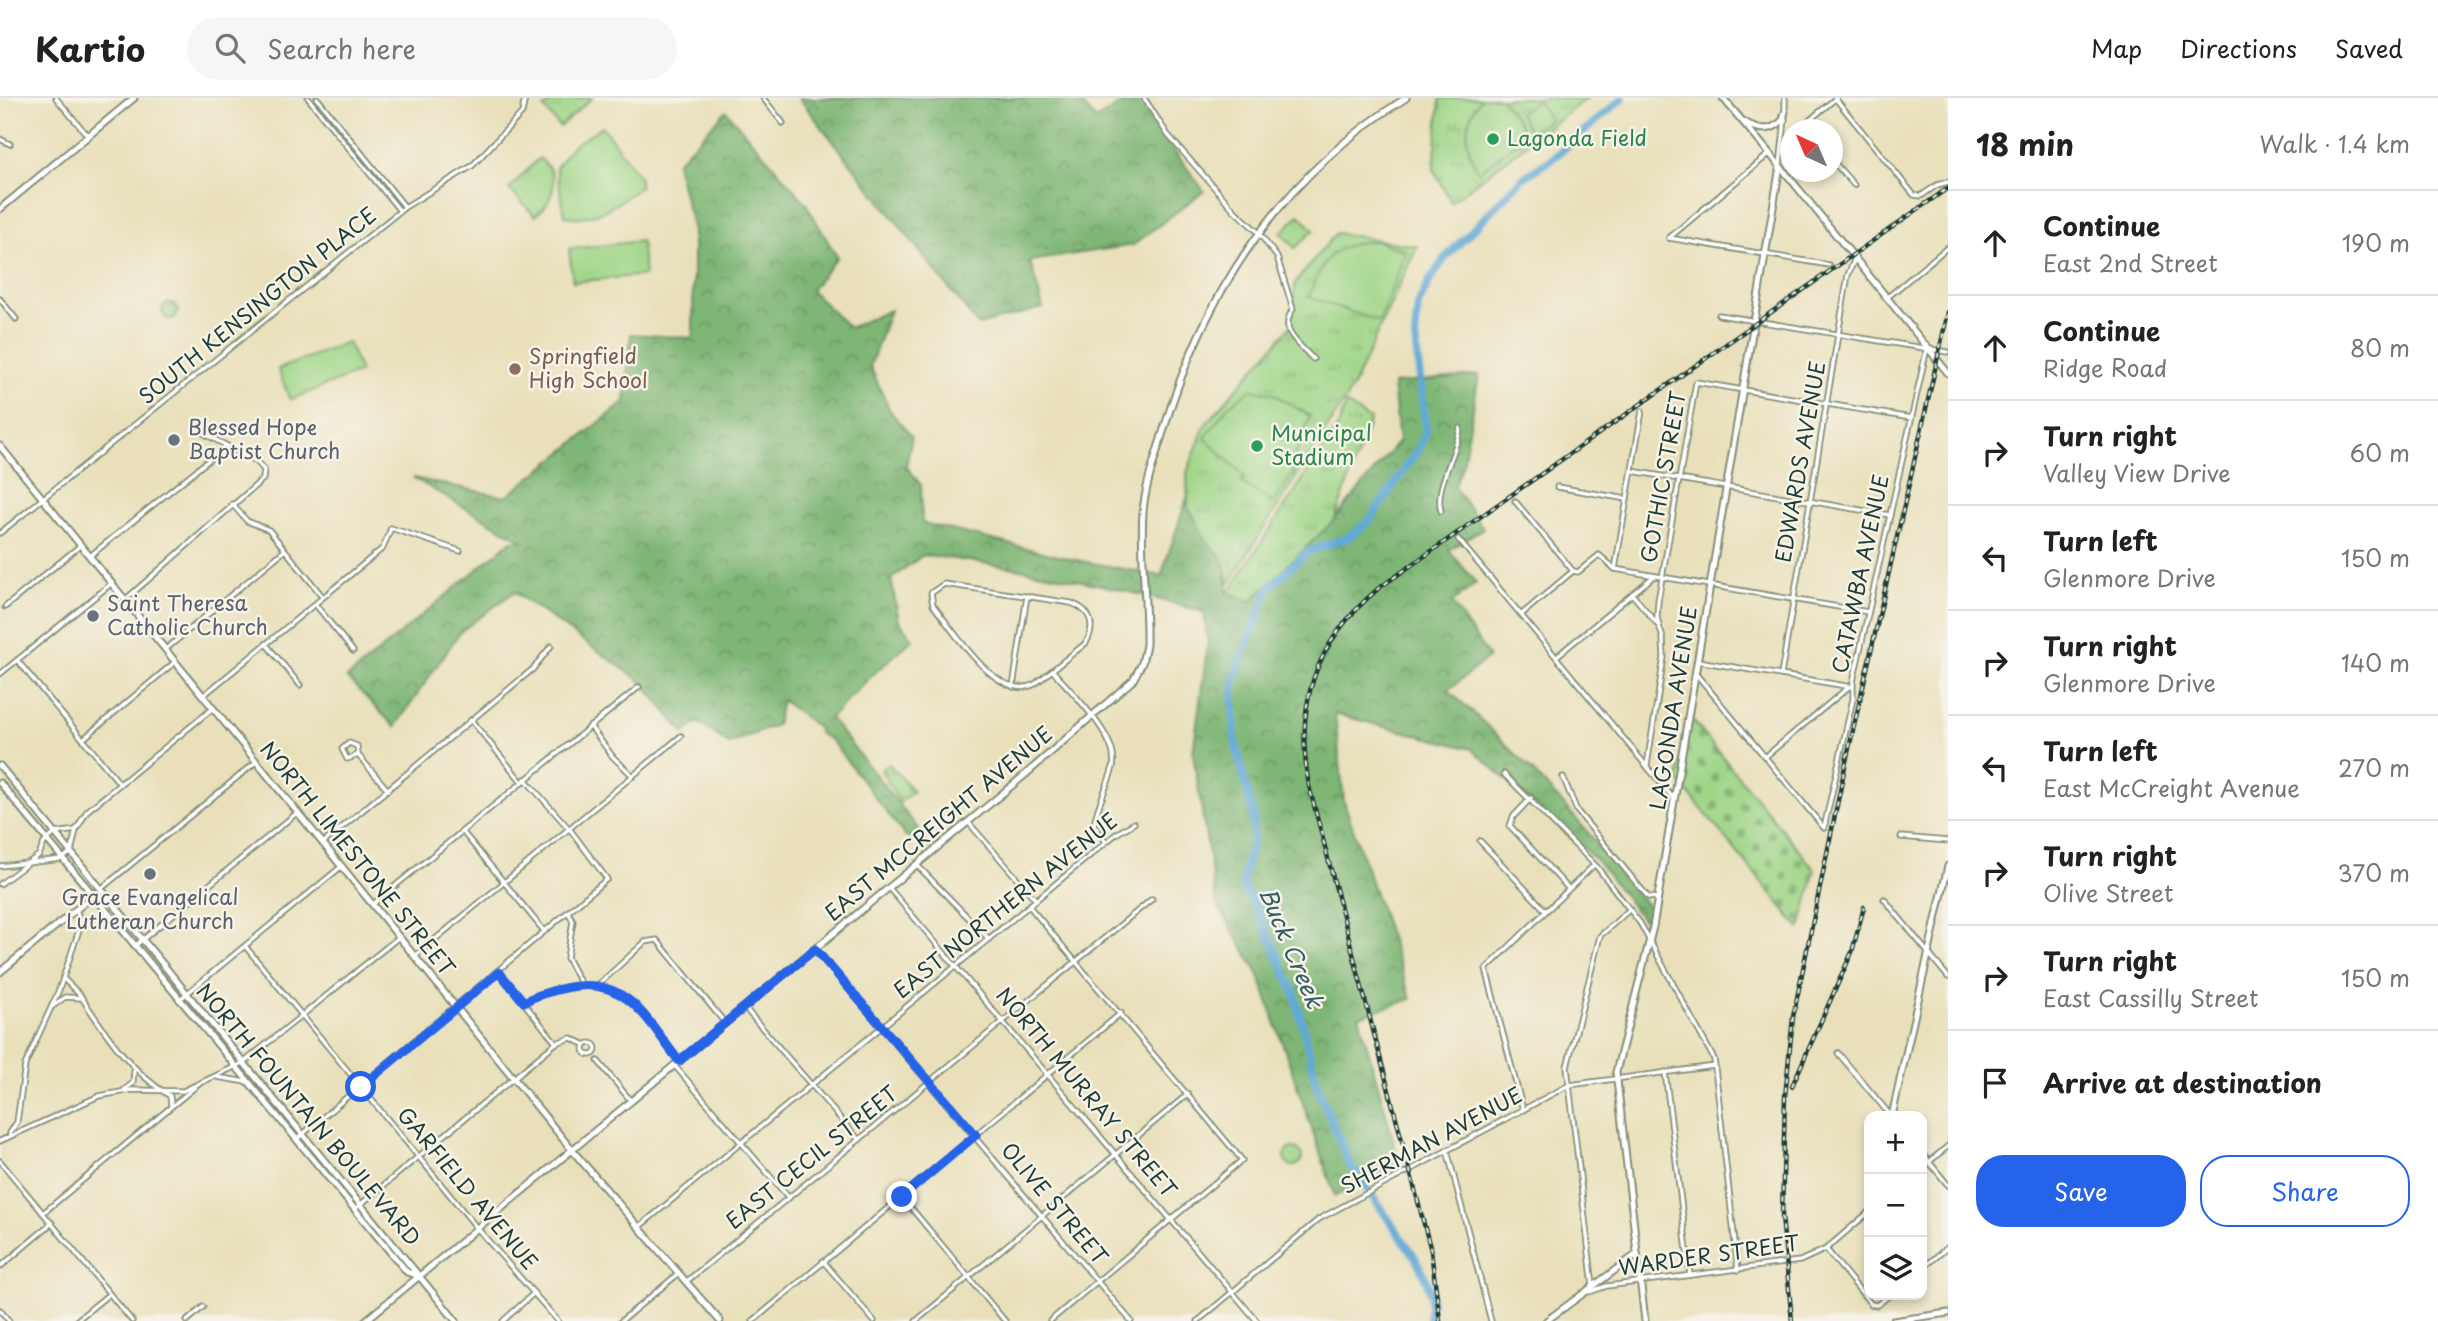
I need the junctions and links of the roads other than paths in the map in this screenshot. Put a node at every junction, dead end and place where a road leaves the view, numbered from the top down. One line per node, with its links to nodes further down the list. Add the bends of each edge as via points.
1 (56, 98): 17 (street)
2 (134, 98): 17 (street)
3 (308, 98): 28 (street)
4 (317, 98): 27 (street)
5 (525, 98): 27 (street, SOUTH KENSINGTON PLACE, via 522,113 472,166)
6 (763, 98): 16 (street)
7 (1144, 98): 29 (street, via 1168,135)
8 (1406, 98): 29 (street, EAST MCCREIGHT AVENUE, via 1319,165)
9 (1723, 98): 15 (street)
10 (1785, 98): 12 (street, LAGONDA AVENUE)
11 (1835, 98): 14 (street); 24 (street, via 1908,189 1921,196)
12 (1785, 112): 13 (street, LAGONDA AVENUE); 15 (street, via 1783,120 1770,129)
13 (1785, 119)
14 (1813, 119)
15 (1741, 120): 20 (street)
16 (783, 123)
17 (88, 136): 26 (street)
18 (0, 139): 19 (street)
19 (10, 144)
20 (1769, 153): 21 (street); 31 (street, via 1669,238)
21 (1780, 166): 31 (street, LAGONDA AVENUE)
22 (1843, 172): 25 (street)
23 (1794, 182): 32 (street)
24 (1948, 182)
25 (1854, 185)
26 (3, 207)
27 (405, 207): 28 (street, SOUTH KENSINGTON PLACE)
28 (400, 211): 56 (street, SOUTH KENSINGTON PLACE)
29 (1258, 232): 42 (street, via 1277,257 1293,309 1286,327); 103 (street, EAST MCCREIGHT AVENUE, via 1193,345 1148,486 1143,512 1146,625 1142,663 1125,688)
30 (1948, 247): 34 (street)
31 (1765, 254): 33 (street); 38 (street, LAGONDA AVENUE)
32 (1856, 256): 34 (street); 39 (street, EDWARDS AVENUE)
33 (1829, 265)
34 (1889, 296): 40 (street)
35 (0, 299): 37 (street)
36 (1719, 315): 38 (street)
37 (16, 319)
38 (1755, 320): 39 (street); 44 (street, LAGONDA AVENUE)
39 (1838, 334): 40 (street); 45 (street, EDWARDS AVENUE)
40 (1927, 348): 41 (street); 43 (street); 47 (street, CATAWBA AVENUE)
41 (1948, 352)
42 (1313, 359)
43 (1948, 373)
44 (1743, 390): 45 (street, GOTHIC STREET); 53 (street, GOTHIC STREET, via 1696,382); 55 (street, LAGONDA AVENUE)
45 (1827, 404): 47 (street, GOTHIC STREET); 59 (street, EDWARDS AVENUE)
46 (1642, 411): 52 (street)
47 (1911, 418): 62 (street, CATAWBA AVENUE)
48 (1460, 428): 61 (street, via 1439,497)
49 (202, 433): 51 (street)
50 (0, 446): 56 (street, NORTH LIMESTONE STREET)
51 (226, 446): 60 (street, via 257,462 265,474); 68 (street)
52 (1632, 471): 53 (street); 57 (street)
53 (1678, 480): 55 (street); 72 (street, GOTHIC STREET)
54 (1557, 487): 57 (street)
55 (1726, 488): 59 (street); 74 (street, LAGONDA AVENUE)
56 (43, 498): 63 (street, SOUTH KENSINGTON PLACE); 65 (street, NORTH LIMESTONE STREET)
57 (1627, 499): 69 (street)
58 (1515, 501): 70 (street)
59 (1810, 502): 62 (street); 78 (street, EDWARDS AVENUE)
60 (232, 504): 66 (street, via 247,521 269,530); 79 (street)
61 (1441, 511)
62 (1889, 515): 82 (street, CATAWBA AVENUE)
63 (0, 533)
64 (1458, 539): 83 (street)
65 (81, 545): 68 (street, NORTH LIMESTONE STREET); 81 (street)
66 (285, 550): 77 (street); 87 (street)
67 (460, 551): 77 (street, via 391,528 383,548)
68 (90, 556): 73 (street, NORTH LIMESTONE STREET)
69 (1615, 569): 70 (street, via 1599,555); 71 (street)
70 (1573, 571): 83 (street)
71 (1654, 576): 72 (street); 75 (street)
72 (1663, 577): 74 (street); 84 (street, GOTHIC STREET)
73 (112, 583): 79 (street, NORTH LIMESTONE STREET); 90 (street)
74 (1710, 585): 78 (street); 92 (street, LAGONDA AVENUE)
75 (1632, 594): 84 (street); 89 (street)
76 (1027, 596): 93 (street, via 1072,603 1090,617 1086,643); 100 (street); 100 (street, via 944,584 932,592 933,605 984,667 998,681)
77 (323, 597): 80 (street)
78 (1794, 599): 82 (street); 96 (street, EDWARDS AVENUE)
79 (126, 600): 87 (street, NORTH LIMESTONE STREET)
80 (315, 604): 85 (street); 88 (street)
81 (5, 607)
82 (1868, 612): 98 (street, CATAWBA AVENUE)
83 (1522, 614): 89 (street)
84 (1659, 626): 112 (street, GOTHIC STREET, via 1664,657)
85 (267, 644): 97 (street); 101 (street)
86 (551, 646): 104 (street, via 533,668)
87 (166, 649): 91 (street, NORTH LIMESTONE STREET)
88 (353, 651)
89 (1557, 656): 112 (street)
90 (17, 660): 94 (street); 107 (street)
91 (176, 661): 101 (street, NORTH LIMESTONE STREET); 107 (street)
92 (1698, 661): 95 (street, LAGONDA AVENUE); 96 (street)
93 (1053, 671): 100 (street, via 1031,686); 103 (street)
94 (0, 674)
95 (1696, 674): 109 (street); 121 (street, LAGONDA AVENUE)
96 (1781, 675): 98 (street)
97 (300, 685)
98 (1851, 686): 109 (street); 109 (street, CATAWBA AVENUE, via 1853,699 1824,828)
99 (639, 687): 105 (street)
100 (1013, 687)
101 (204, 695): 102 (street, NORTH LIMESTONE STREET)
102 (214, 707): 110 (street, NORTH LIMESTONE STREET); 118 (street)
103 (1091, 717): 123 (street, EAST MCCREIGHT AVENUE); 133 (street, via 1114,751 1113,769 1094,825)
104 (471, 720): 116 (street); 119 (street)
105 (590, 726): 114 (street); 116 (street)
106 (681, 736): 114 (street)
107 (83, 739): 118 (street)
108 (358, 755): 108 (street, via 354,744 342,750 347,759); 119 (street)
109 (1765, 757)
110 (257, 761): 122 (street, NORTH LIMESTONE STREET); 148 (street)
111 (0, 766): 128 (street, NORTH FOUNTAIN BOULEVARD)
112 (1647, 766): 121 (street)
113 (1504, 774): 120 (street)
114 (633, 776): 125 (street)
115 (1563, 777): 150 (street, via 1577,811 1648,897)
116 (524, 780): 125 (street); 127 (street)
117 (0, 783): 130 (street, NORTH FOUNTAIN BOULEVARD)
118 (120, 784): 126 (street, via 87,811)
119 (388, 790): 134 (street)
120 (1531, 798): 139 (street); 147 (street, via 1510,826)
121 (1675, 799): 150 (street, LAGONDA AVENUE)
122 (298, 812): 134 (street, NORTH LIMESTONE STREET); 164 (street)
123 (968, 822): 138 (street, EAST MCCREIGHT AVENUE); 153 (street)
124 (1134, 823): 133 (street, EAST NORTHERN AVENUE)
125 (569, 828): 143 (street); 159 (street, via 607,879)
126 (76, 830): 128 (street); 135 (street)
127 (462, 831): 143 (street); 154 (street)
128 (55, 834): 130 (street); 135 (street, NORTH FOUNTAIN BOULEVARD)
129 (1901, 837): 132 (street)
130 (46, 840): 136 (street, NORTH FOUNTAIN BOULEVARD); 137 (street, via 39,855)
131 (1480, 841): 157 (street)
132 (1948, 841)
133 (1106, 842): 153 (street, EAST NORTHERN AVENUE)
134 (323, 843): 141 (street, NORTH LIMESTONE STREET)
135 (71, 852): 136 (street); 148 (street, NORTH FOUNTAIN BOULEVARD)
136 (62, 859): 137 (street); 149 (street, NORTH FOUNTAIN BOULEVARD)
137 (28, 863): 140 (street); 145 (street)
138 (916, 865): 146 (street, EAST MCCREIGHT AVENUE); 163 (street)
139 (1594, 865): 147 (street); 158 (street)
140 (0, 866)
141 (342, 866): 154 (street, NORTH LIMESTONE STREET); 166 (street)
142 (1948, 866): 144 (street)
143 (504, 882): 160 (street); 169 (street)
144 (1946, 883): 168 (street)
145 (0, 884)
146 (889, 888): 167 (street, EAST MCCREIGHT AVENUE); 171 (street, NORTH MURRAY STREET)
147 (1569, 888): 157 (street)
148 (100, 889): 149 (street); 164 (street, NORTH FOUNTAIN BOULEVARD)
149 (92, 896): 156 (street); 165 (street, NORTH FOUNTAIN BOULEVARD)
150 (1658, 898): 162 (street, LAGONDA AVENUE)
151 (1152, 899): 170 (street, EAST CECIL STREET)
152 (1884, 899): 168 (street)
153 (1035, 900): 155 (street, EAST NORTHERN AVENUE)
154 (373, 904): 161 (street, NORTH LIMESTONE STREET)
155 (1029, 906): 163 (street, EAST NORTHERN AVENUE); 170 (street)
156 (76, 909): 172 (street); 175 (street, via 81,924)
157 (1545, 910): 215 (street, via 1485,973)
158 (1629, 910): 162 (street); 208 (street, via 1600,936 1568,1061)
159 (568, 912): 160 (street); 176 (street, via 573,925 568,958)
160 (544, 931): 173 (street)
161 (399, 937): 169 (street, NORTH LIMESTONE STREET); 186 (street)
162 (1650, 938): 198 (street); 203 (street, LAGONDA AVENUE)
163 (989, 939): 171 (street, EAST NORTHERN AVENUE)
164 (142, 940): 165 (street); 178 (street, NORTH FOUNTAIN BOULEVARD)
165 (135, 946): 180 (street, NORTH FOUNTAIN BOULEVARD)
166 (245, 946): 178 (street); 186 (street, GARFIELD AVENUE)
167 (815, 949): 183 (street, EAST MCCREIGHT AVENUE); 189 (street, OLIVE STREET)
168 (1928, 953): 174 (street); 217 (street)
169 (415, 956): 182 (street, NORTH LIMESTONE STREET)
170 (1076, 961): 185 (street); 187 (street, EAST CECIL STREET)
171 (957, 965): 187 (street, NORTH MURRAY STREET); 189 (street, EAST NORTHERN AVENUE)
172 (0, 972)
173 (499, 972): 181 (street); 182 (street)
174 (1947, 975)
175 (63, 978): 179 (street); 184 (street)
176 (581, 985): 177 (street); 181 (street)
177 (598, 985): 188 (street, via 645,942 657,940); 195 (street, via 626,996)
178 (187, 994): 180 (street); 194 (street, NORTH FOUNTAIN BOULEVARD)
179 (82, 998): 184 (street, via 65,997); 196 (street)
180 (179, 1000): 197 (street, NORTH FOUNTAIN BOULEVARD)
181 (524, 1002): 190 (street)
182 (456, 1007): 202 (street, NORTH LIMESTONE STREET); 209 (street)
183 (744, 1007): 188 (street, EAST MCCREIGHT AVENUE); 207 (street)
184 (49, 1010): 220 (street, via 24,1065 18,1122)
185 (1121, 1013): 200 (street); 212 (street)
186 (303, 1016): 194 (street); 209 (street, GARFIELD AVENUE)
187 (1004, 1020): 200 (street, NORTH MURRAY STREET); 204 (street, EAST CECIL STREET)
188 (725, 1023): 195 (street, EAST MCCREIGHT AVENUE)
189 (882, 1026): 204 (street, OLIVE STREET); 207 (street, EAST NORTHERN AVENUE)
190 (556, 1043): 191 (street, via 571,1038); 202 (street)
191 (586, 1045)
192 (1838, 1053): 216 (street)
193 (598, 1061): 213 (street)
194 (243, 1063): 197 (street); 218 (street, NORTH FOUNTAIN BOULEVARD)
195 (677, 1063): 213 (street, EAST MCCREIGHT AVENUE); 224 (street)
196 (132, 1066): 210 (street, via 134,1083); 211 (street)
197 (235, 1066): 201 (street); 206 (street, NORTH FOUNTAIN BOULEVARD)
198 (1715, 1066): 199 (street, SHERMAN AVENUE); 251 (street)
199 (1665, 1072): 203 (street, SHERMAN AVENUE); 253 (street)
200 (1049, 1073): 219 (street); 228 (street, NORTH MURRAY STREET)
201 (214, 1077): 205 (street); 206 (street)
202 (514, 1078): 226 (street, NORTH LIMESTONE STREET); 229 (street)
203 (1616, 1079): 208 (street, SHERMAN AVENUE); 247 (street, LAGONDA AVENUE)
204 (930, 1082): 219 (street, OLIVE STREET); 222 (street, EAST CECIL STREET)
205 (200, 1083): 211 (street, via 183,1091); 214 (street)
206 (250, 1084): 221 (street, NORTH FOUNTAIN BOULEVARD)
207 (811, 1085): 222 (street); 224 (street, EAST NORTHERN AVENUE)
208 (1569, 1085): 215 (street, SHERMAN AVENUE); 259 (street)
209 (361, 1087): 218 (street); 229 (street, GARFIELD AVENUE)
210 (122, 1091): 211 (street); 220 (street, via 89,1099)
211 (163, 1092): 214 (street, via 172,1099)
212 (1188, 1094): 228 (street); 241 (street, via 1242,1160)
213 (631, 1101): 226 (street, EAST MCCREIGHT AVENUE)
214 (169, 1109): 238 (street)
215 (1523, 1110): 227 (street, SHERMAN AVENUE)
216 (1887, 1111)
217 (1892, 1111)
218 (304, 1133): 221 (street); 236 (street, NORTH FOUNTAIN BOULEVARD)
219 (976, 1135): 234 (street); 239 (street, OLIVE STREET)
220 (5, 1137): 223 (street)
221 (297, 1139): 237 (street, NORTH FOUNTAIN BOULEVARD)
222 (859, 1140): 235 (street, EAST CECIL STREET)
223 (0, 1141)
224 (741, 1142): 235 (street); 243 (street, EAST NORTHERN AVENUE)
225 (1948, 1146): 232 (street)
226 (572, 1150): 243 (street, NORTH LIMESTONE STREET); 244 (street, EAST MCCREIGHT AVENUE)
227 (1447, 1150): 260 (street, SHERMAN AVENUE, via 1312,1225); 288 (street)
228 (1117, 1154): 239 (street); 241 (street, NORTH MURRAY STREET)
229 (418, 1157): 236 (street); 244 (street, GARFIELD AVENUE)
230 (1927, 1159): 232 (street)
231 (0, 1161): 238 (street)
232 (1929, 1162): 233 (street)
233 (1948, 1185)
234 (902, 1197): 248 (street); 255 (street)
235 (789, 1198): 256 (street, EAST CECIL STREET)
236 (362, 1203): 237 (street); 254 (street, NORTH FOUNTAIN BOULEVARD)
237 (355, 1209): 254 (street, NORTH FOUNTAIN BOULEVARD, via 407,1272)
238 (43, 1213): 242 (street)
239 (1042, 1216): 255 (street); 257 (street, OLIVE STREET)
240 (1864, 1216): 246 (street, WARDER STREET)
241 (1172, 1219): 257 (street); 260 (street, NORTH MURRAY STREET)
242 (52, 1223): 250 (street); 262 (street)
243 (639, 1227): 252 (street, NORTH LIMESTONE STREET)
244 (477, 1228): 254 (street, EAST MCCREIGHT AVENUE); 261 (street, GARFIELD AVENUE)
245 (1948, 1247): 249 (street)
246 (1826, 1249): 251 (street, WARDER STREET, via 1800,1261); 264 (street)
247 (1637, 1254): 258 (street, LAGONDA AVENUE); 259 (street, WARDER STREET)
248 (824, 1261): 280 (street); 281 (street)
249 (1927, 1265)
250 (0, 1267)
251 (1738, 1270): 253 (street, WARDER STREET)
252 (680, 1273): 256 (street, NORTH LIMESTONE STREET); 278 (street)
253 (1690, 1275): 258 (street, WARDER STREET)
254 (419, 1276): 274 (street, EAST MCCREIGHT AVENUE); 275 (street)
255 (969, 1277): 282 (street); 283 (street)
256 (687, 1281): 279 (street, NORTH LIMESTONE STREET)
257 (1097, 1281): 284 (street); 285 (street, OLIVE STREET)
258 (1640, 1281): 263 (street, WARDER STREET); 290 (street, LAGONDA AVENUE)
259 (1593, 1286): 263 (street, WARDER STREET)
260 (1233, 1292): 286 (street, SHERMAN AVENUE); 287 (street, NORTH MURRAY STREET)
261 (534, 1293): 276 (street); 277 (street, GARFIELD AVENUE)
262 (109, 1294): 271 (street); 272 (street)
263 (1580, 1295): 289 (street, WARDER STREET)
264 (1864, 1296)
265 (1868, 1300): 266 (street, via 1875,1306)
266 (1883, 1300)
267 (204, 1307): 273 (street)
268 (0, 1310): 270 (street)
269 (1948, 1312): 291 (street)
270 (9, 1321)
271 (76, 1321)
272 (132, 1321)
273 (187, 1321)
274 (365, 1321)
275 (456, 1321)
276 (502, 1321)
277 (558, 1321)
278 (621, 1321)
279 (720, 1321)
280 (752, 1321)
281 (874, 1321)
282 (916, 1321)
283 (1005, 1321)
284 (1050, 1321)
285 (1131, 1321)
286 (1198, 1321)
287 (1257, 1321)
288 (1491, 1321)
289 (1546, 1321)
290 (1645, 1321)
291 (1893, 1321)

